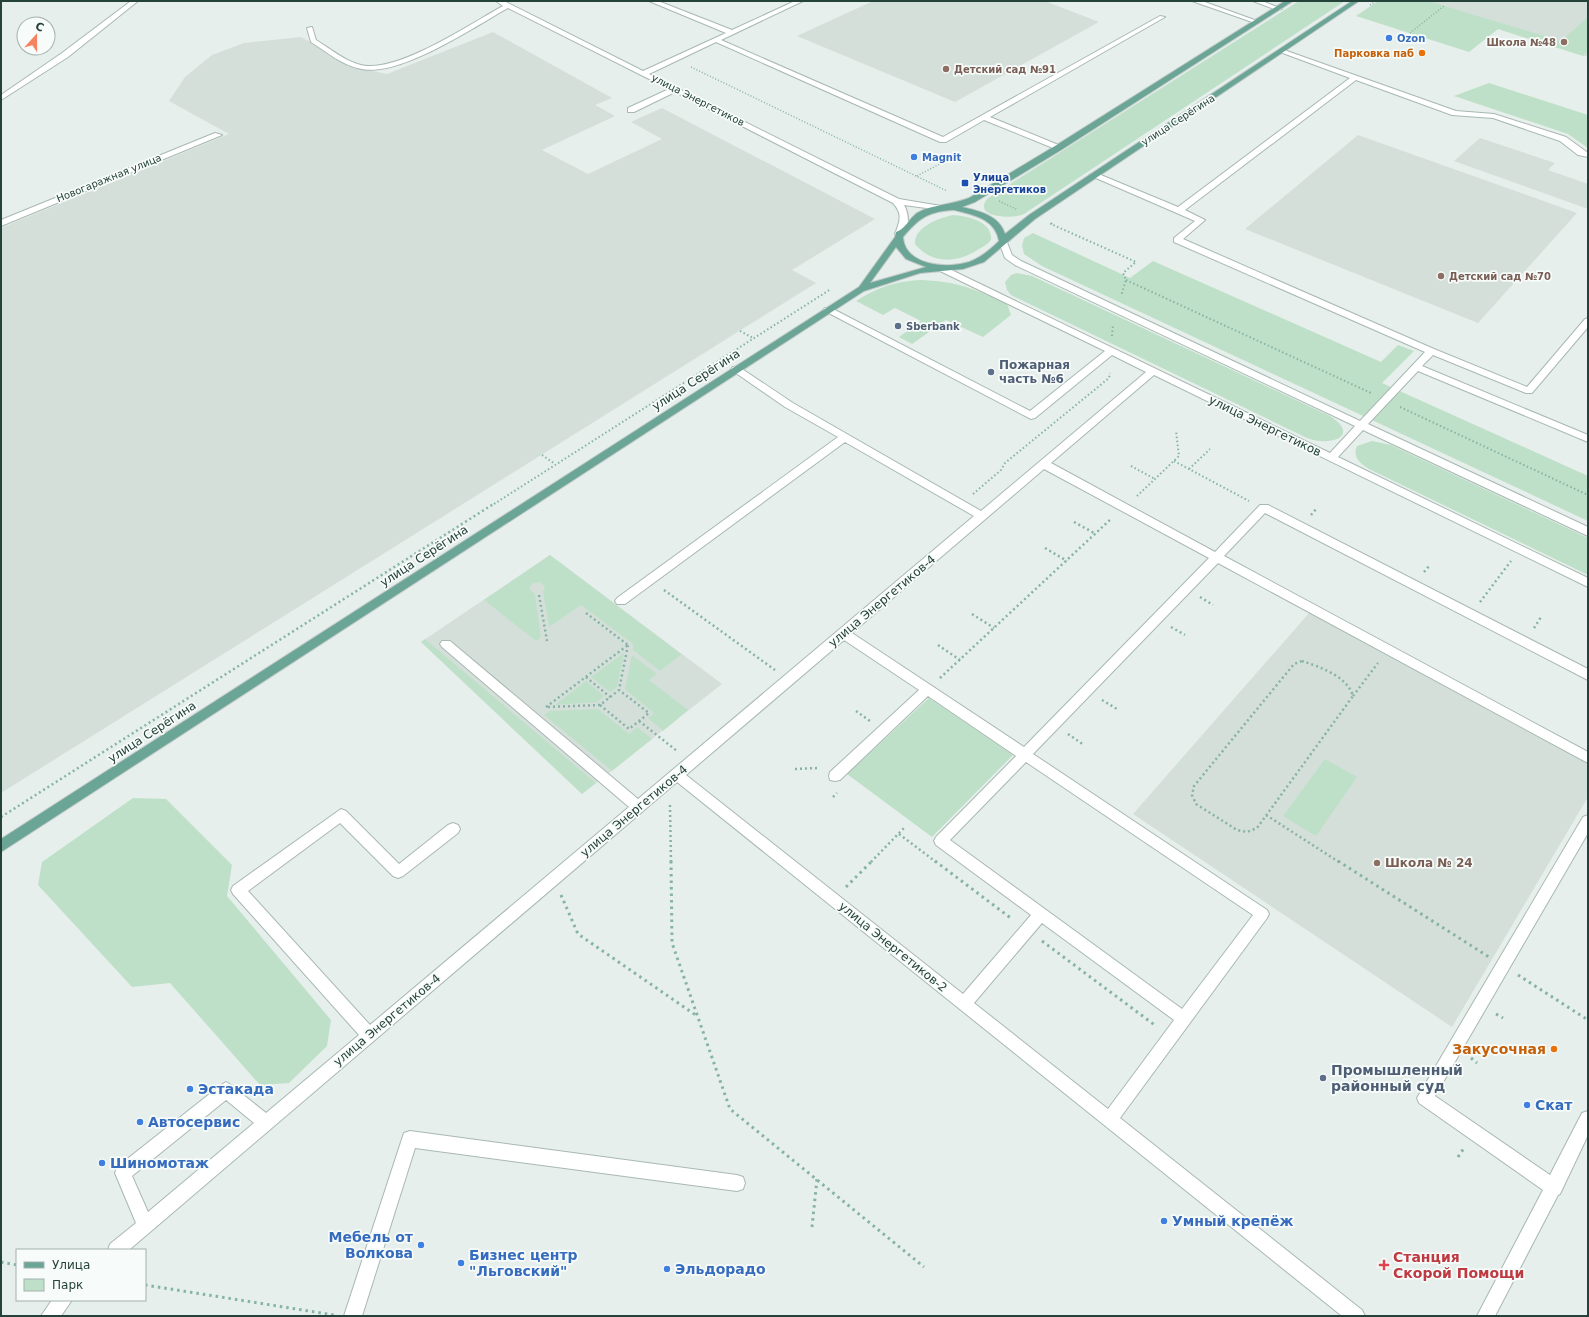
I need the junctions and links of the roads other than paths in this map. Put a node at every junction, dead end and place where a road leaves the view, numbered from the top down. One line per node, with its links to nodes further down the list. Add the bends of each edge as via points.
1 (135, 1): 21 (street, via 65,55)
2 (652, 1): 15 (street)
3 (779, 1): 10 (street)
4 (800, 1): 10 (street)
5 (1195, 1): 13 (street)
6 (1256, 1): 11 (street)
7 (1290, 1): 11 (main road)
8 (1356, 1): 17 (main road, улица Серёгина)
9 (502, 2): 14 (street, via 424,51 381,68 354,65 313,41); 18 (street, улица Энергетиков)
10 (790, 6): 15 (street)
11 (1279, 8): 13 (main road)
12 (1162, 17): 23 (street)
13 (1257, 22): 25 (main road)
14 (310, 28)
15 (731, 32): 16 (street)
16 (716, 40): 18 (street); 23 (street, via 943,140)
17 (1282, 51): 19 (street); 27 (main road, улица Серёгина)
18 (644, 73): 20 (street, улица Энергетиков)
19 (1355, 77): 26 (street, via 1455,113 1494,116 1563,139 1581,153); 30 (street)
20 (676, 89): 22 (street); 28 (street, улица Энергетиков)
21 (1, 98)
22 (631, 110)
23 (983, 117): 25 (street)
24 (218, 135): 31 (street, Новогаражная улица)
25 (1058, 148): 29 (main road, via 972,200)
26 (1588, 155)
27 (1093, 175): 30 (street); 33 (main road, улица Серёгина, via 1032,217)
28 (896, 201): 29 (street, улица Энергетиков); 32 (street, via 905,214)
29 (941, 208): 32 (main road, via 917,217); 33 (main road, via 970,210 998,223)
30 (1178, 210): 39 (street, via 1201,220 1177,240)
31 (1, 223)
32 (899, 234): 34 (main road, via 899,246 906,256 923,264); 35 (main road, via 885,260)
33 (1003, 242): 34 (main road, улица Серёгина, via 987,256 973,263); 43 (street, via 1008,256 1018,263)
34 (941, 268): 35 (main road, улица Серёгина, via 919,271); 38 (street, улица Энергетиков)
35 (861, 289): 36 (main road, улица Серёгина)
36 (828, 310): 38 (street, via 1031,416); 41 (main road, улица Серёгина)
37 (1588, 321): 39 (street, via 1529,391)
38 (1111, 347): 42 (street, улица Энергетиков)
39 (1431, 351): 40 (street)
40 (1416, 366): 43 (street); 45 (street)
41 (736, 369): 44 (street, via 789,405); 64 (main road, улица Серёгина)
42 (1153, 371): 46 (street, улица Энергетиков); 47 (street, улица Энергетиков-4)
43 (1362, 425): 46 (street); 49 (street)
44 (845, 437): 48 (street); 52 (street)
45 (1588, 439)
46 (1331, 458): 51 (street, улица Энергетиков)
47 (1044, 464): 48 (street, улица Энергетиков-4); 50 (street)
48 (982, 516): 53 (street, улица Энергетиков-4)
49 (1588, 532)
50 (1216, 557): 55 (street, via 1264,508); 57 (street); 58 (street)
51 (1588, 583)
52 (621, 602)
53 (843, 633): 56 (street); 59 (street, улица Энергетиков-4)
54 (446, 644): 61 (street)
55 (1588, 675)
56 (927, 690): 57 (street); 60 (street)
57 (1024, 755): 65 (street, via 940,841); 67 (street, via 1262,914)
58 (1588, 758)
59 (677, 775): 61 (street, улица Энергетиков-4); 66 (street, улица Энергетиков-2)
60 (834, 776)
61 (638, 807): 68 (street, улица Энергетиков-4)
62 (1588, 821): 73 (street, via 1425,1098)
63 (453, 829): 68 (street, via 398,872 340,815 238,890)
64 (1, 846)
65 (1041, 914): 66 (street); 67 (street)
66 (964, 1004): 70 (street, улица Энергетиков-2)
67 (1184, 1019): 70 (street)
68 (369, 1035): 71 (street, улица Энергетиков-4)
69 (1588, 1119): 73 (street)
70 (1109, 1120): 79 (street, улица Энергетиков-2)
71 (266, 1123): 74 (street, улица Энергетиков-4); 74 (street, via 226,1090 123,1173)
72 (738, 1183): 78 (street, via 410,1139)
73 (1554, 1188): 80 (street)
74 (145, 1225): 75 (street, улица Энергетиков-4)
75 (117, 1249)
76 (62, 1301): 77 (street)
77 (50, 1316)
78 (353, 1316)
79 (1356, 1316)
80 (1486, 1316)

